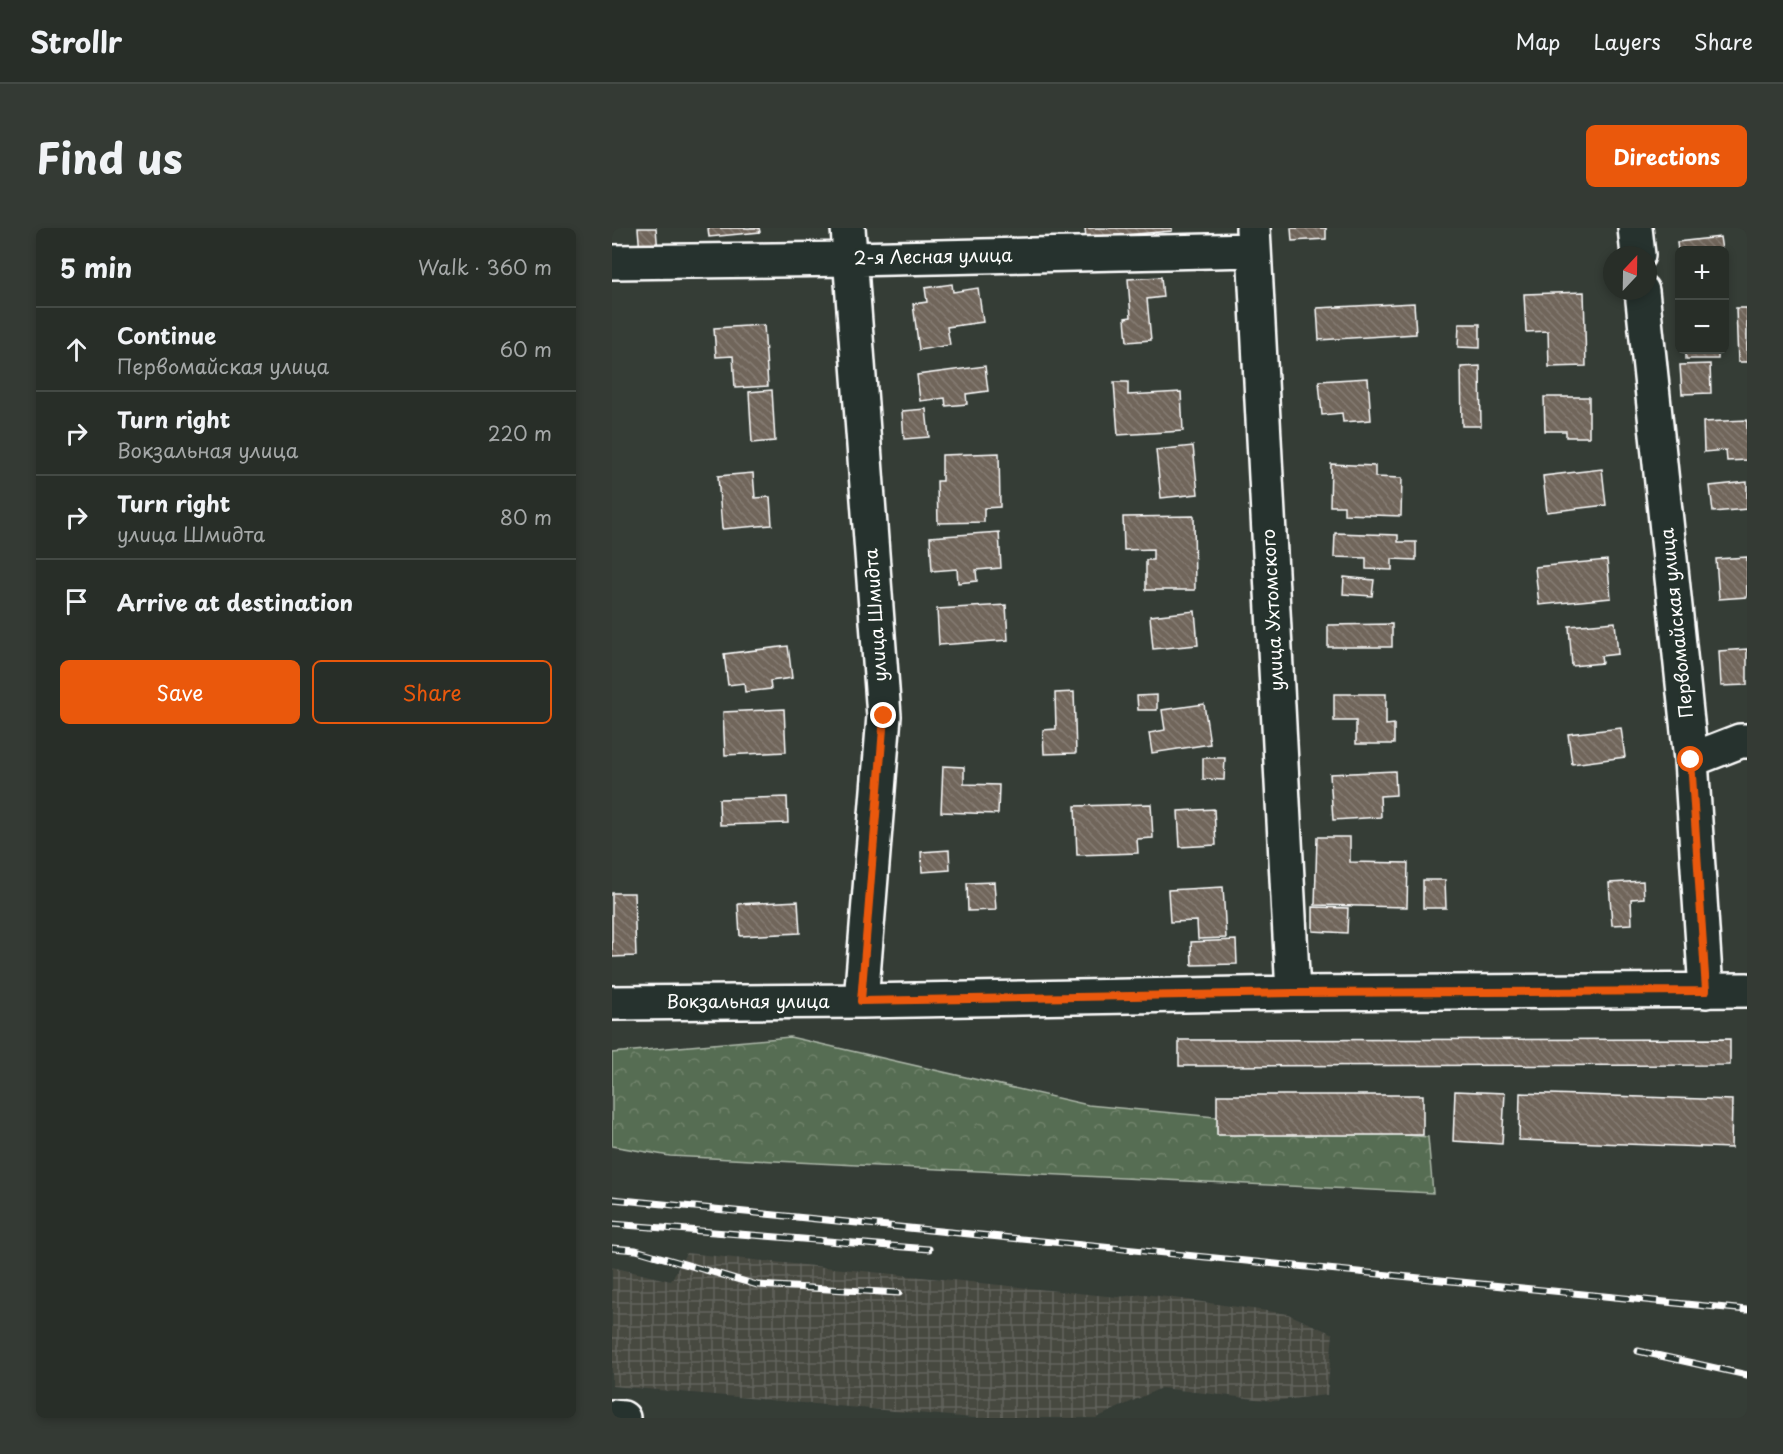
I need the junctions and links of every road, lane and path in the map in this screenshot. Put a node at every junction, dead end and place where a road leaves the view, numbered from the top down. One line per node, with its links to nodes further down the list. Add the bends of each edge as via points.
1 (1635, 228): 4 (street)
2 (1254, 239): 3 (street, 2-я Лесная улица); 11 (street, улица Ухтомского)
3 (849, 244): 5 (street, 2-я Лесная улица); 12 (street, улица Шмидта, via 884,716)
4 (1637, 246)
5 (612, 262)
6 (1643, 300): 8 (street, Первомайская улица)
7 (1747, 741): 8 (street)
8 (1691, 760): 10 (street, Первомайская улица)
9 (1747, 990): 10 (street, Вокзальная улица)
10 (1706, 991): 11 (street, Вокзальная улица)
11 (1293, 993): 12 (street, Вокзальная улица)
12 (861, 1001): 13 (street, Вокзальная улица)
13 (612, 1003)
14 (612, 1417): 15 (street)
15 (623, 1418)

